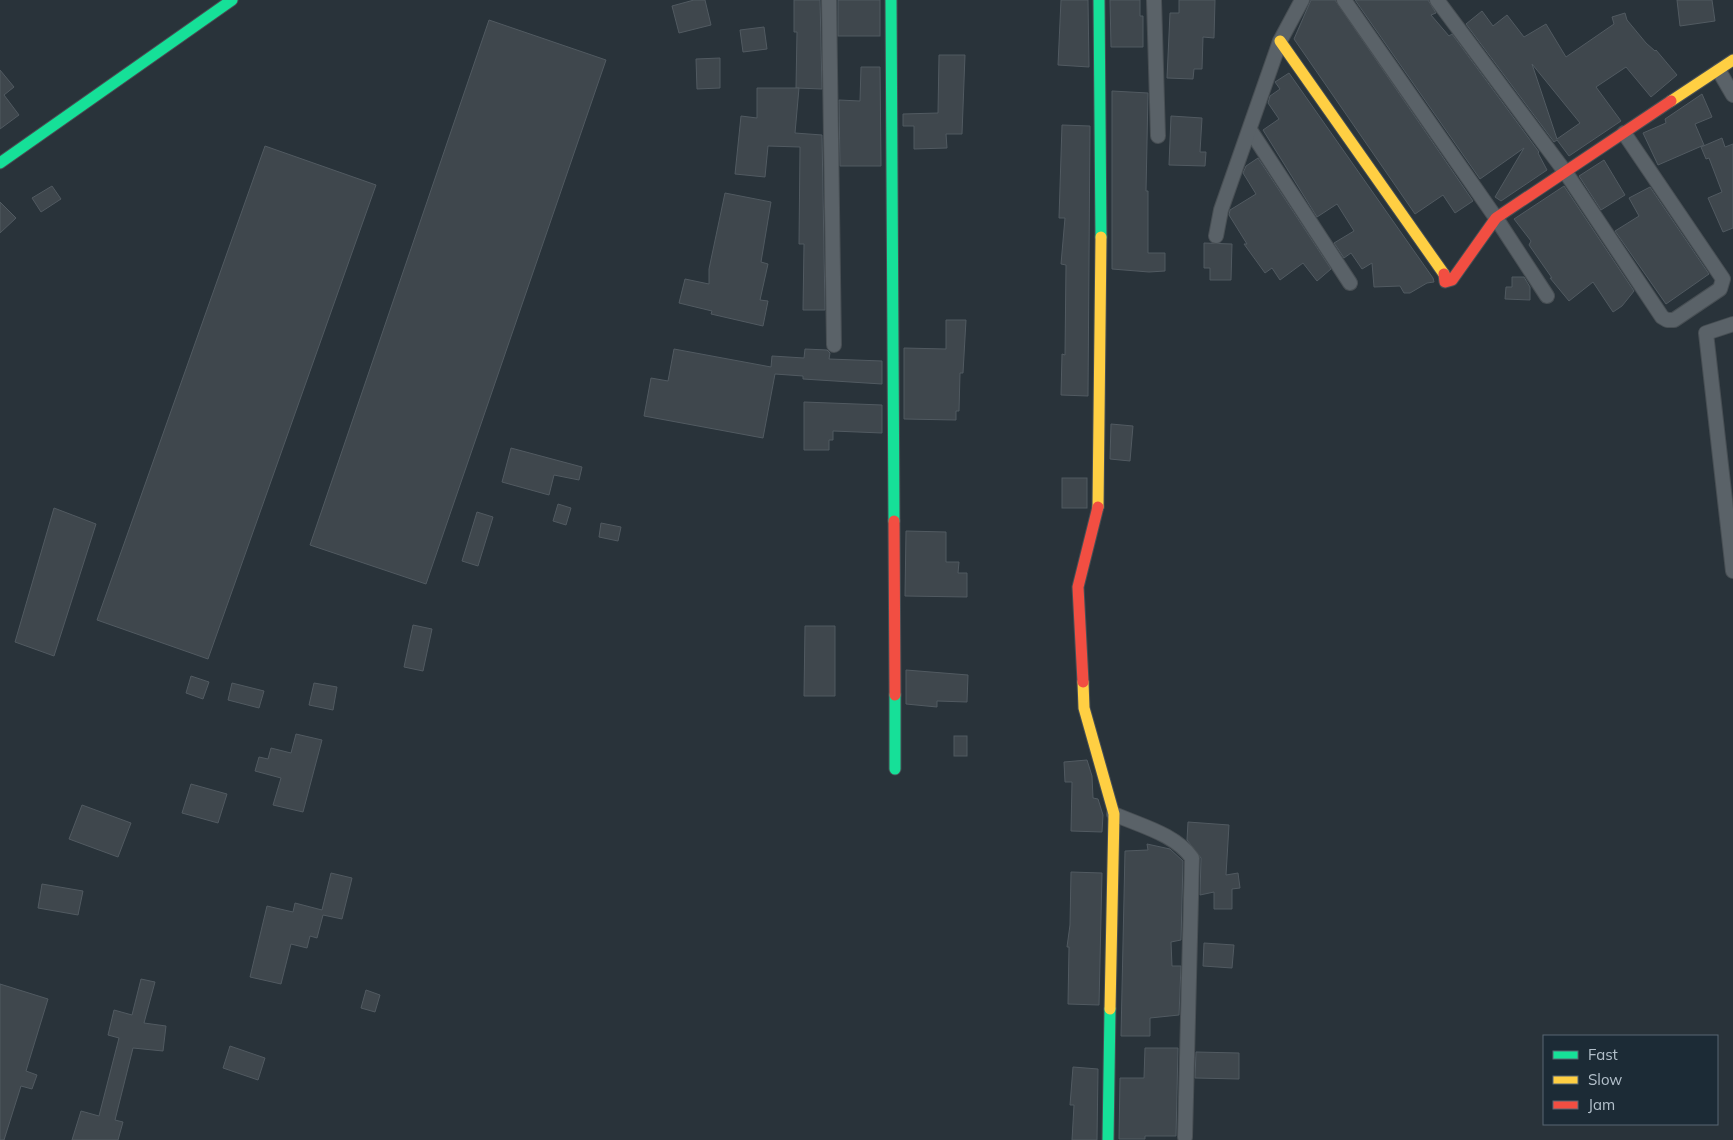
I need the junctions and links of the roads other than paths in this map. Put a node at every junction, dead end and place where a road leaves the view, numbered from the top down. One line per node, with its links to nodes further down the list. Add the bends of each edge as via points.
1 (232, 0): 16 (street)
2 (829, 0): 23 (street)
3 (891, 0): 26 (street)
4 (1099, 0): 27 (street, via 1102,176 1098,509 1078,587 1084,708)
5 (1154, 0): 15 (street)
6 (1302, 0): 9 (street)
7 (1344, 0): 18 (street)
8 (1437, 0): 17 (street)
9 (1280, 41): 13 (street); 18 (street, via 1444,274 1446,282 1452,280)
10 (1733, 60): 11 (street)
11 (1719, 71): 12 (street); 14 (street)
12 (1733, 95)
13 (1250, 130): 19 (street, via 1221,210); 20 (street)
14 (1624, 133): 17 (street); 17 (street, via 1723,279 1720,288 1674,320 1662,317)
15 (1158, 136)
16 (0, 163)
17 (1566, 173): 18 (street)
18 (1496, 218): 21 (street)
19 (1216, 236)
20 (1350, 283)
21 (1547, 296)
22 (1733, 324): 24 (street, via 1706,333)
23 (834, 345)
24 (1728, 474): 25 (street)
25 (1733, 571)
26 (895, 769)
27 (1114, 814): 28 (street, via 1177,842 1192,858); 29 (street)
28 (1185, 1137)
29 (1108, 1140)

